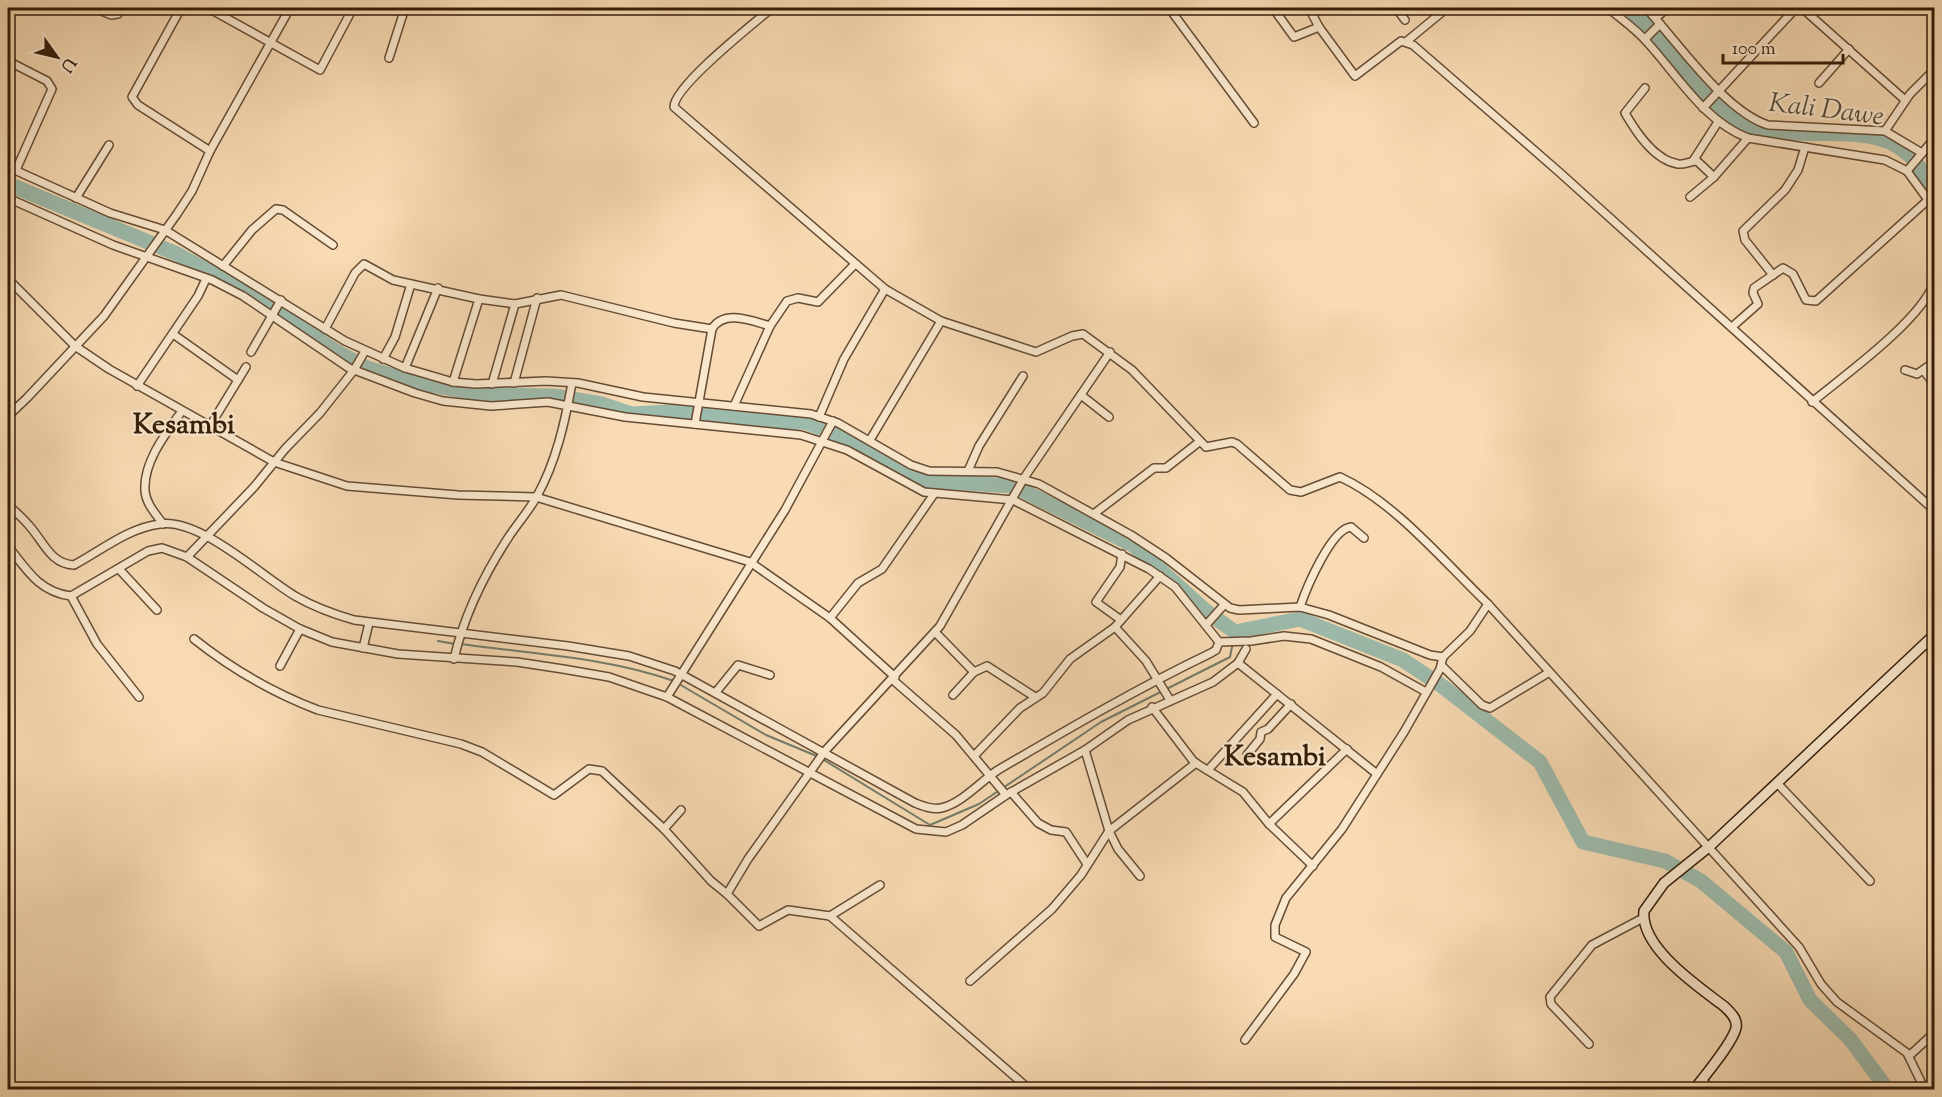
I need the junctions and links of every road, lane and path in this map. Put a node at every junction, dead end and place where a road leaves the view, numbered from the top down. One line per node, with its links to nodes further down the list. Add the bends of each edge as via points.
1 (94, 8): 2 (street, via 111,15)
2 (122, 8)
3 (181, 8): 41 (street, via 132,98)
4 (208, 8): 24 (street)
5 (290, 8): 24 (street)
6 (353, 8): 24 (street, via 320,70)
7 (405, 8): 26 (street)
8 (772, 8): 56 (street, via 687,82 674,107)
9 (1169, 8): 35 (street)
10 (1273, 8): 21 (street, via 1294,37)
11 (1309, 8): 21 (street)
12 (1396, 8): 19 (street)
13 (1447, 8): 23 (street)
14 (1608, 8): 22 (street)
15 (1646, 8): 20 (street)
16 (1667, 8): 20 (street)
17 (1796, 8): 31 (street)
18 (1802, 8): 25 (street)
19 (1405, 20)
20 (1658, 21): 22 (street); 31 (street)
21 (1319, 27): 23 (street, via 1355,76 1393,46)
22 (1645, 39): 33 (street)
23 (1407, 41): 72 (street)
24 (270, 42): 41 (street)
25 (1849, 49): 29 (street); 32 (street)
26 (389, 58)
27 (8, 61): 46 (street, via 47,81 52,89)
28 (1935, 70): 32 (street)
29 (1818, 83)
30 (1645, 87): 43 (street, via 1626,111 1632,123 1658,153 1678,164)
31 (1717, 94): 33 (street); 36 (street, via 1768,125)
32 (1905, 100): 36 (street)
33 (1705, 106): 34 (street)
34 (1718, 122): 37 (street); 43 (street)
35 (1254, 123)
36 (1886, 131): 42 (street)
37 (1748, 138): 40 (street); 47 (street)
38 (1935, 139): 42 (street)
39 (109, 145): 50 (street)
40 (1805, 147): 45 (street, via 1885,160); 58 (street, via 1798,170 1785,190 1743,231 1745,240)
41 (210, 151): 53 (street, via 192,191)
42 (1920, 155): 45 (street)
43 (1693, 161): 47 (street)
44 (8, 166): 46 (street)
45 (1909, 168): 51 (street)
46 (16, 170): 50 (street)
47 (1714, 177): 48 (street)
48 (1690, 197)
49 (8, 198): 55 (street)
50 (76, 198): 53 (street)
51 (1928, 200): 52 (street); 58 (street, via 1816,301 1806,300 1789,270 1783,268)
52 (1935, 208)
53 (165, 230): 55 (street); 57 (street)
54 (333, 245): 57 (street, via 276,209 252,230)
55 (145, 258): 60 (street); 76 (street, via 104,316)
56 (855, 264): 64 (street); 71 (street, via 818,302 798,298 786,301)
57 (224, 266): 67 (street)
58 (1773, 275): 72 (street, via 1753,289 1758,304)
59 (8, 279): 76 (street)
60 (206, 279): 69 (street); 75 (street)
61 (1935, 283): 97 (street, via 1926,300 1868,357)
62 (411, 284): 63 (street); 73 (street, via 362,265); 80 (street, via 395,337)
63 (438, 288): 66 (street); 83 (street)
64 (885, 289): 70 (street); 102 (street, via 844,358)
65 (537, 298): 68 (street); 74 (street, via 561,295); 90 (street)
66 (479, 299): 68 (street); 89 (street)
67 (280, 302): 69 (street); 73 (street)
68 (515, 304): 91 (street)
69 (273, 313): 77 (street); 84 (street, via 329,356)
70 (941, 321): 78 (street, via 1035,351 1078,333); 108 (street)
71 (770, 326): 74 (street, via 724,317); 99 (street)
72 (1732, 327): 97 (street)
73 (325, 329): 79 (street)
74 (712, 329): 96 (street)
75 (173, 334): 88 (street); 93 (street)
76 (75, 345): 93 (street); 101 (street)
77 (251, 352)
78 (1110, 352): 95 (street); 109 (street)
79 (364, 353): 80 (street); 84 (street)
80 (383, 359): 83 (street)
81 (1935, 362): 86 (street)
82 (246, 367): 88 (street)
83 (405, 368): 89 (street)
84 (355, 370): 98 (street, via 443,401 491,406); 110 (street)
85 (1905, 370): 86 (street, via 1917,374)
86 (1924, 371): 92 (street)
87 (1023, 376): 111 (street, via 979,446)
88 (238, 380): 106 (street)
89 (453, 382): 91 (street)
90 (514, 383): 91 (street); 94 (street)
91 (492, 384)
92 (1935, 384)
93 (137, 386): 100 (street)
94 (572, 386): 96 (street); 98 (street)
95 (1081, 395): 103 (street); 112 (street)
96 (699, 402): 99 (street); 104 (street)
97 (1812, 402): 117 (street)
98 (569, 404): 104 (street, via 625,417); 114 (street, via 555,455)
99 (734, 406): 102 (street)
100 (182, 411): 106 (street); 119 (street, via 153,458 145,491 150,507)
101 (8, 416)
102 (819, 417): 105 (street)
103 (1109, 417)
104 (696, 421): 107 (street)
105 (832, 423): 107 (street); 108 (street)
106 (210, 426): 110 (street)
107 (825, 439): 113 (street); 125 (street)
108 (870, 440): 111 (street, via 911,465 929,471)
109 (1199, 442): 118 (street, via 1166,468 1154,468); 129 (street, via 1210,448 1237,444 1294,491 1312,489 1340,477 1352,482 1395,514)
110 (274, 462): 114 (street, via 347,486); 120 (street)
111 (968, 471): 112 (street, via 997,472)
112 (1023, 481): 115 (street); 118 (street, via 1039,484)
113 (934, 494): 115 (street); 133 (street, via 882,569 857,585)
114 (536, 497): 125 (street); 139 (street, via 492,564)
115 (1014, 498): 123 (street); 138 (street)
116 (8, 505): 119 (street, via 30,526 52,557 63,564 74,565 129,533)
117 (1935, 510)
118 (1095, 513): 130 (street, via 1166,558)
119 (163, 524): 120 (street, via 175,523)
120 (205, 536): 124 (street); 134 (street, via 323,611)
121 (1364, 538): 131 (street, via 1357,530 1346,528 1318,564)
122 (8, 546): 128 (street, via 45,588)
123 (1122, 554): 127 (street); 135 (street, via 1120,567 1096,602)
124 (186, 557): 126 (street, via 162,548 148,551); 137 (street)
125 (750, 562): 133 (street); 152 (street)
126 (119, 569): 128 (street); 132 (street)
127 (1160, 576): 135 (street); 136 (street)
128 (71, 596): 162 (street, via 97,644)
129 (1488, 604): 146 (street, via 1470,631); 151 (street)
130 (1222, 607): 131 (street); 136 (street)
131 (1300, 607): 146 (street)
132 (157, 610)
133 (830, 618): 154 (street, via 870,651)
134 (369, 623): 139 (street); 143 (street)
135 (1118, 623): 155 (street); 161 (street, via 1070,659)
136 (1208, 623): 142 (street)
137 (300, 629): 143 (street, via 332,642); 148 (street)
138 (935, 632): 150 (street); 154 (street)
139 (460, 634): 145 (street); 152 (street, via 629,656)
140 (1935, 635): 176 (main road)
141 (194, 639): 180 (street, via 227,666 295,701 461,744 482,752 554,795 589,769 602,771)
142 (1220, 641): 155 (street, via 1211,653); 156 (street, via 1284,636 1311,639)
143 (363, 648): 145 (street)
144 (1246, 649): 147 (street)
145 (455, 656): 159 (street, via 609,677)
146 (1443, 657): 149 (street)
147 (1238, 663): 158 (street); 163 (street, via 1213,682)
148 (280, 666)
149 (1441, 667): 151 (street, via 1490,708); 156 (street)
150 (974, 672): 160 (street); 161 (street, via 983,666 992,667)
151 (1548, 673): 182 (street)
152 (680, 675): 157 (street); 159 (street)
153 (770, 675): 157 (street, via 738,665)
154 (894, 679): 168 (street); 170 (street)
155 (1159, 680): 163 (street); 175 (street)
156 (1428, 688): 174 (street)
157 (716, 692): 168 (street)
158 (1277, 694): 164 (street); 173 (street)
159 (668, 695): 172 (street)
160 (953, 695)
161 (1035, 697): 170 (street)
162 (139, 698)
163 (1169, 698): 165 (street)
164 (1291, 704): 166 (street); 169 (street, via 1262,732)
165 (1152, 707): 167 (street); 171 (street)
166 (1347, 749): 174 (street); 179 (street)
167 (1085, 750): 177 (street); 181 (street)
168 (824, 753): 172 (street); 175 (street, via 930,808 953,803)
169 (1247, 755)
170 (974, 756): 175 (street)
171 (1196, 763): 173 (street); 181 (street)
172 (813, 770): 177 (street, via 916,829 932,832 946,832 962,825); 188 (street, via 753,852)
173 (1208, 770): 179 (street, via 1243,792)
174 (1377, 774): 184 (street)
175 (991, 777): 177 (street)
176 (1777, 783): 182 (main road); 186 (street)
177 (1007, 792): 183 (street, via 1038,823 1066,832)
178 (681, 810): 180 (street)
179 (1269, 824): 184 (street)
180 (664, 829): 188 (street)
181 (1109, 831): 183 (street); 185 (street)
182 (1708, 848): 190 (main road, via 1664,883 1651,898); 195 (street, via 1799,947 1833,998)
183 (1087, 864): 191 (street, via 1052,909)
184 (1313, 866): 193 (street, via 1286,898 1274,931 1275,937 1306,952)
185 (1140, 876)
186 (1870, 881)
187 (880, 885): 189 (street)
188 (728, 894): 189 (street, via 759,926 788,910)
189 (830, 916): 197 (street)
190 (1643, 918): 194 (street, via 1592,945 1550,997 1551,1004); 196 (main road, via 1655,945 1725,1007 1736,1023 1731,1038)
191 (970, 981)
192 (1935, 1033): 195 (street)
193 (1245, 1040)
194 (1588, 1044)
195 (1909, 1056): 200 (street)
196 (1702, 1080): 198 (main road); 199 (street)
197 (1029, 1089)
198 (1695, 1089)
199 (1712, 1089)
200 (1925, 1089)

